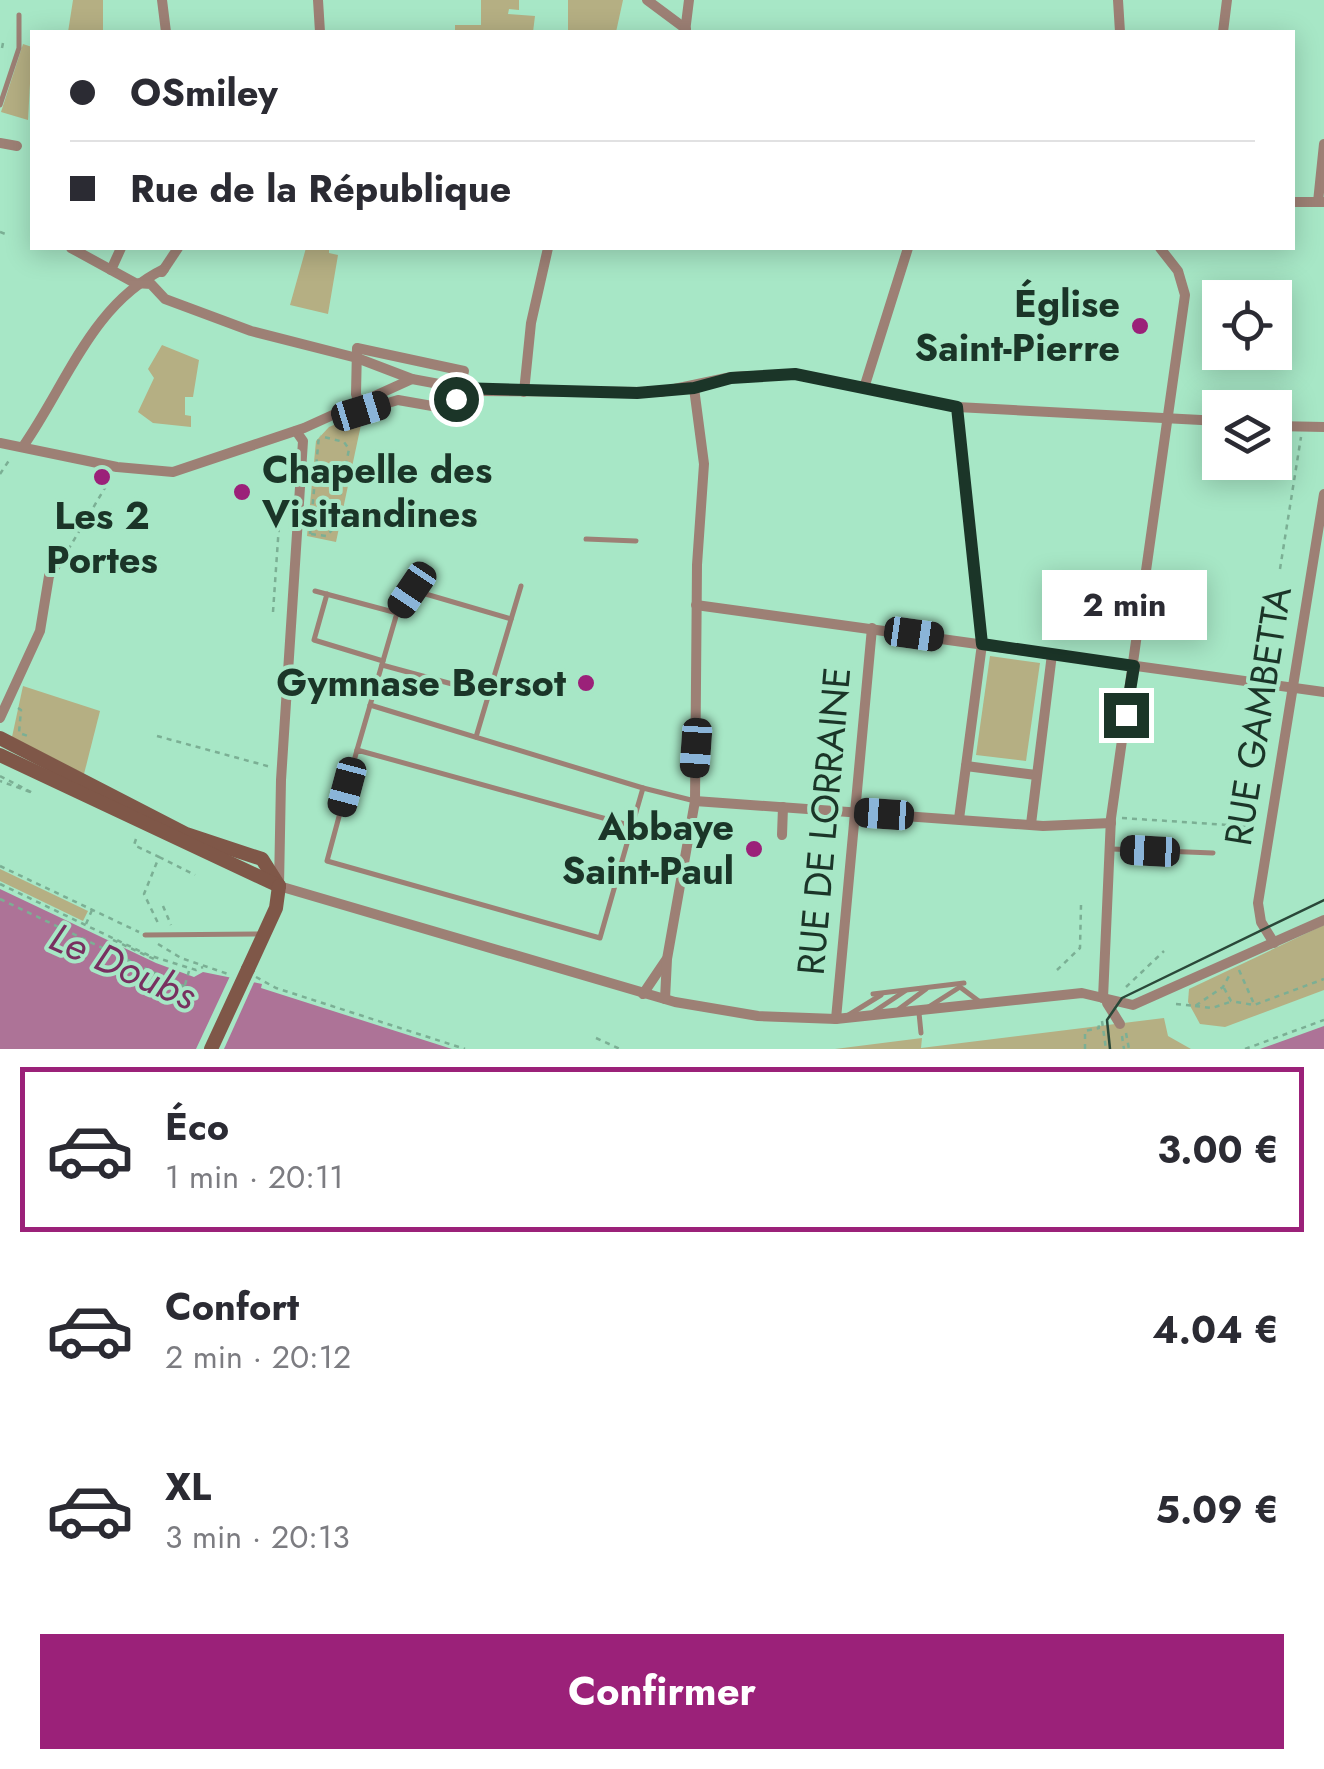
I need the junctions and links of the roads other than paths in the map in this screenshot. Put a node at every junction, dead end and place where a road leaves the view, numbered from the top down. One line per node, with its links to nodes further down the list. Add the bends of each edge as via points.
1 (162, 0): 8 (street)
2 (318, 0): 9 (street)
3 (648, 0): 10 (street)
4 (689, 0): 11 (street)
5 (1118, 0): 12 (street)
6 (1227, 0): 13 (street)
7 (19, 15): 14 (lane, via 18,48)
8 (166, 30)
9 (320, 30)
10 (684, 30)
11 (685, 30)
12 (1120, 30)
13 (1223, 30)
14 (0, 104)
15 (0, 143): 17 (street)
16 (1324, 144): 19 (street)
17 (24, 147)
18 (1295, 202): 19 (street)
19 (1321, 202)
20 (76, 250): 26 (street)
21 (120, 250): 26 (street)
22 (177, 250): 27 (street)
23 (548, 250): 36 (street, via 530,323)
24 (907, 250): 35 (street)
25 (1161, 250): 40 (street, via 1184,285)
26 (111, 270): 28 (street)
27 (164, 270): 28 (street); 29 (street)
28 (135, 284): 29 (street); 46 (street, via 80,348)
29 (151, 284): 30 (street, via 164,299 205,316)
30 (356, 358): 31 (street); 33 (street, via 357,348 464,371); 38 (street)
31 (384, 369): 32 (street); 37 (street)
32 (412, 379): 33 (street); 37 (street)
33 (458, 388): 36 (street); 38 (street, via 454,410 398,400 361,411)
34 (694, 388): 35 (street, via 795,374); 36 (street); 55 (street, via 704,464)
35 (864, 388): 39 (street)
36 (524, 392)
37 (383, 393): 38 (street)
38 (358, 403): 44 (street)
39 (957, 407): 40 (street); 60 (street)
40 (1167, 415): 41 (street); 56 (street)
41 (1202, 418)
42 (1292, 427): 43 (street)
43 (1324, 428)
44 (296, 431): 46 (street, via 164,474); 86 (street, via 303,441)
45 (0, 443): 46 (street)
46 (21, 445)
47 (1324, 494): 64 (street, RUE GAMBETTA)
48 (586, 539): 49 (lane)
49 (636, 541)
50 (60, 559): 68 (street, via 49,576 40,631)
51 (521, 586): 58 (lane)
52 (315, 592): 53 (lane)
53 (327, 594): 57 (lane); 62 (lane, via 314,640)
54 (1084, 601): 56 (lane)
55 (696, 605): 59 (street); 76 (street)
56 (1141, 612): 63 (street)
57 (397, 613): 58 (lane, via 412,590); 62 (lane)
58 (511, 619): 66 (lane)
59 (872, 628): 60 (street); 78 (street, RUE DE LORRAINE)
60 (982, 644): 61 (street); 73 (street)
61 (1052, 654): 63 (street); 74 (street)
62 (382, 663): 66 (lane); 67 (lane)
63 (1134, 666): 64 (street); 80 (street)
64 (1293, 687): 65 (street); 90 (street, RUE GAMBETTA, via 1258,911)
65 (1324, 692)
66 (489, 694): 69 (lane)
67 (370, 705): 69 (lane); 71 (lane)
68 (0, 718)
69 (476, 737): 75 (lane)
70 (0, 739): 86 (main road, via 186,834 262,859)
71 (356, 750): 82 (lane); 82 (lane, via 327,861 600,938)
72 (0, 755): 86 (main road)
73 (966, 766): 74 (street); 79 (street)
74 (1036, 775): 81 (street)
75 (643, 788): 76 (lane); 82 (lane)
76 (694, 801): 77 (street); 91 (street)
77 (783, 806): 78 (street); 83 (street)
78 (853, 811): 79 (street); 103 (street, RUE DE LORRAINE)
79 (959, 819): 81 (street)
80 (1111, 820): 81 (street); 84 (street)
81 (1037, 825)
82 (632, 826)
83 (782, 836)
84 (1109, 849): 85 (lane); 98 (street)
85 (1214, 853)
86 (279, 886): 88 (main road); 96 (street)
87 (1324, 920): 90 (street)
88 (264, 934): 89 (lane); 107 (main road, bridge)
89 (145, 935)
90 (1274, 943): 98 (street, via 1147,1002)
91 (666, 959): 96 (street); 99 (street)
92 (962, 985): 93 (lane); 100 (lane); 101 (lane)
93 (929, 987): 94 (lane); 102 (lane)
94 (908, 990): 95 (lane); 104 (lane)
95 (884, 992): 97 (lane); 103 (lane)
96 (643, 994): 99 (street)
97 (873, 994)
98 (1102, 998): 100 (street); 105 (street)
99 (665, 1000): 103 (street, via 758,1016)
100 (982, 1004): 101 (street)
101 (918, 1012): 102 (street); 106 (lane)
102 (888, 1017): 104 (street)
103 (839, 1019): 104 (street)
104 (863, 1019)
105 (1120, 1024)
106 (920, 1033)
107 (211, 1049)

